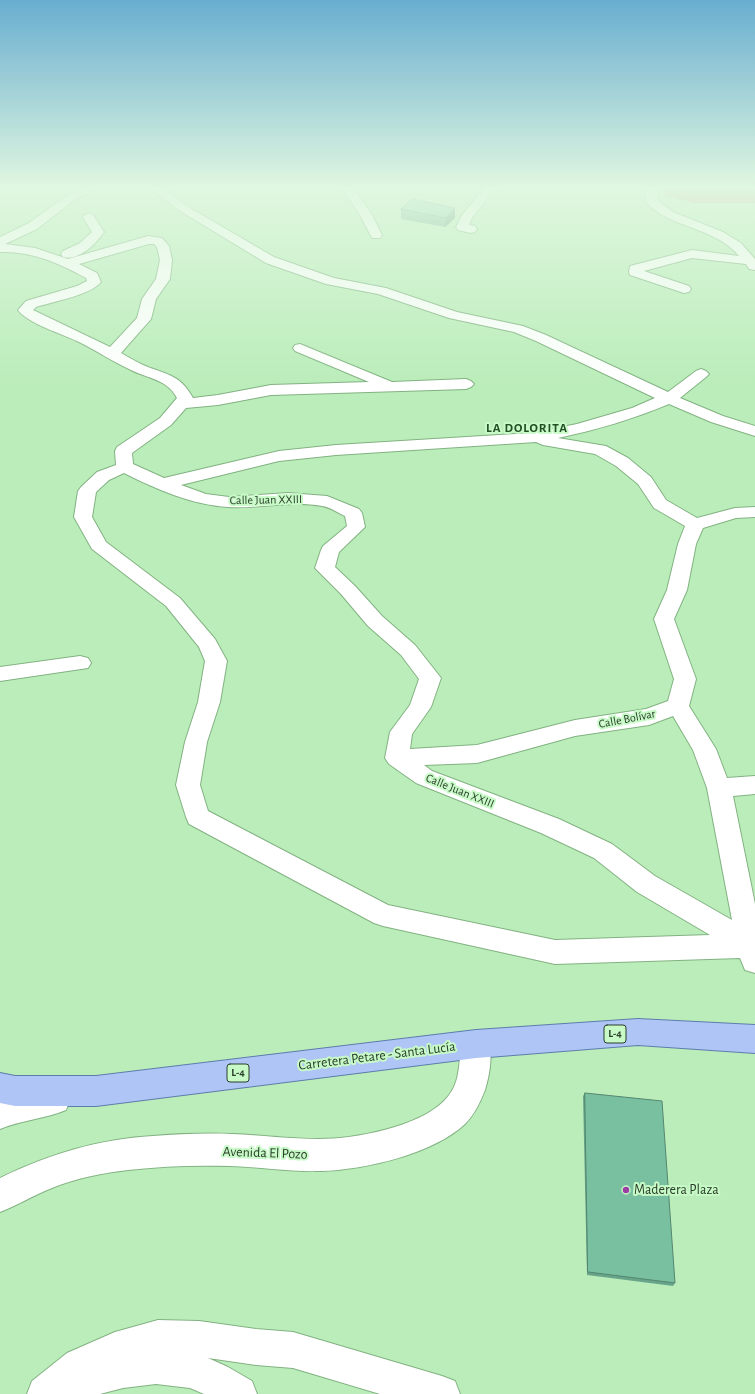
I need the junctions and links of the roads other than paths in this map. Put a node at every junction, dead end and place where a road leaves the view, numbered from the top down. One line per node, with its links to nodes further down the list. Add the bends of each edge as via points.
1 (25, 250): 7 (street)
2 (79, 250): 7 (street)
3 (106, 250): 7 (street)
4 (164, 250): 11 (street, via 166,260 163,279 149,299 144,319)
5 (251, 250): 15 (street, via 270,260 331,280 381,291 454,315 518,329)
6 (740, 250): 8 (street)
7 (60, 261): 11 (street, via 92,276 94,282 82,289 32,304 25,310)
8 (752, 264): 9 (street, via 692,254 634,268 635,272)
9 (684, 288)
10 (300, 348): 14 (street)
11 (112, 354): 16 (street, via 138,368 165,377 180,389 185,398)
12 (701, 374): 15 (street)
13 (466, 384): 14 (street)
14 (392, 387): 16 (street, via 271,390)
15 (670, 398): 17 (street, via 736,426); 18 (street, via 638,411 580,428)
16 (182, 404): 19 (street, via 162,425 123,451)
17 (755, 431)
18 (532, 438): 20 (street, via 336,450 286,456); 22 (street, via 600,450 622,462 645,481 660,504)
19 (125, 467): 20 (street, Calle Juan XXIII); 29 (street, via 103,476 87,492 83,517 100,545 174,602 208,644 216,661 209,702 196,742 188,785 198,817 383,915 555,952)
20 (163, 484): 26 (street, Calle Juan XXIII, via 204,499 229,502 288,498 327,501 353,513 356,527 330,550 325,568 375,621 408,650 430,678 420,707 401,732)
21 (755, 512): 22 (street, via 735,513)
22 (696, 524): 25 (street, via 687,544 677,590 664,619 685,679)
23 (80, 663): 24 (street)
24 (0, 674)
25 (678, 706): 26 (street, Calle Bolívar, via 649,717 575,728 477,754); 28 (street, via 704,749)
26 (398, 758): 29 (street, Calle Juan XXIII, via 424,777 550,826 603,851 646,884 689,908)
27 (755, 785): 28 (street)
28 (719, 788): 29 (street)
29 (753, 951)
30 (755, 1040): 31 (main road, Carretera Petare - Santa Lucía / L-4, via 638,1032)
31 (476, 1044): 33 (main road, Carretera Petare - Santa Lucía / L-4); 35 (street, Avenida El Pozo, via 473,1081 465,1100 450,1117 416,1137 375,1148 321,1155 232,1150 106,1156 46,1173)
32 (0, 1088): 33 (main road, Carretera Petare - Santa Lucía / L-4, via 15,1091)
33 (96, 1091): 34 (street)
34 (0, 1114)
35 (0, 1196)
36 (46, 1394): 39 (street, via 80,1366 115,1350 164,1338 199,1339 293,1350)
37 (52, 1394): 38 (street, via 79,1382 118,1370 146,1366 191,1370)
38 (240, 1394)
39 (442, 1394)

